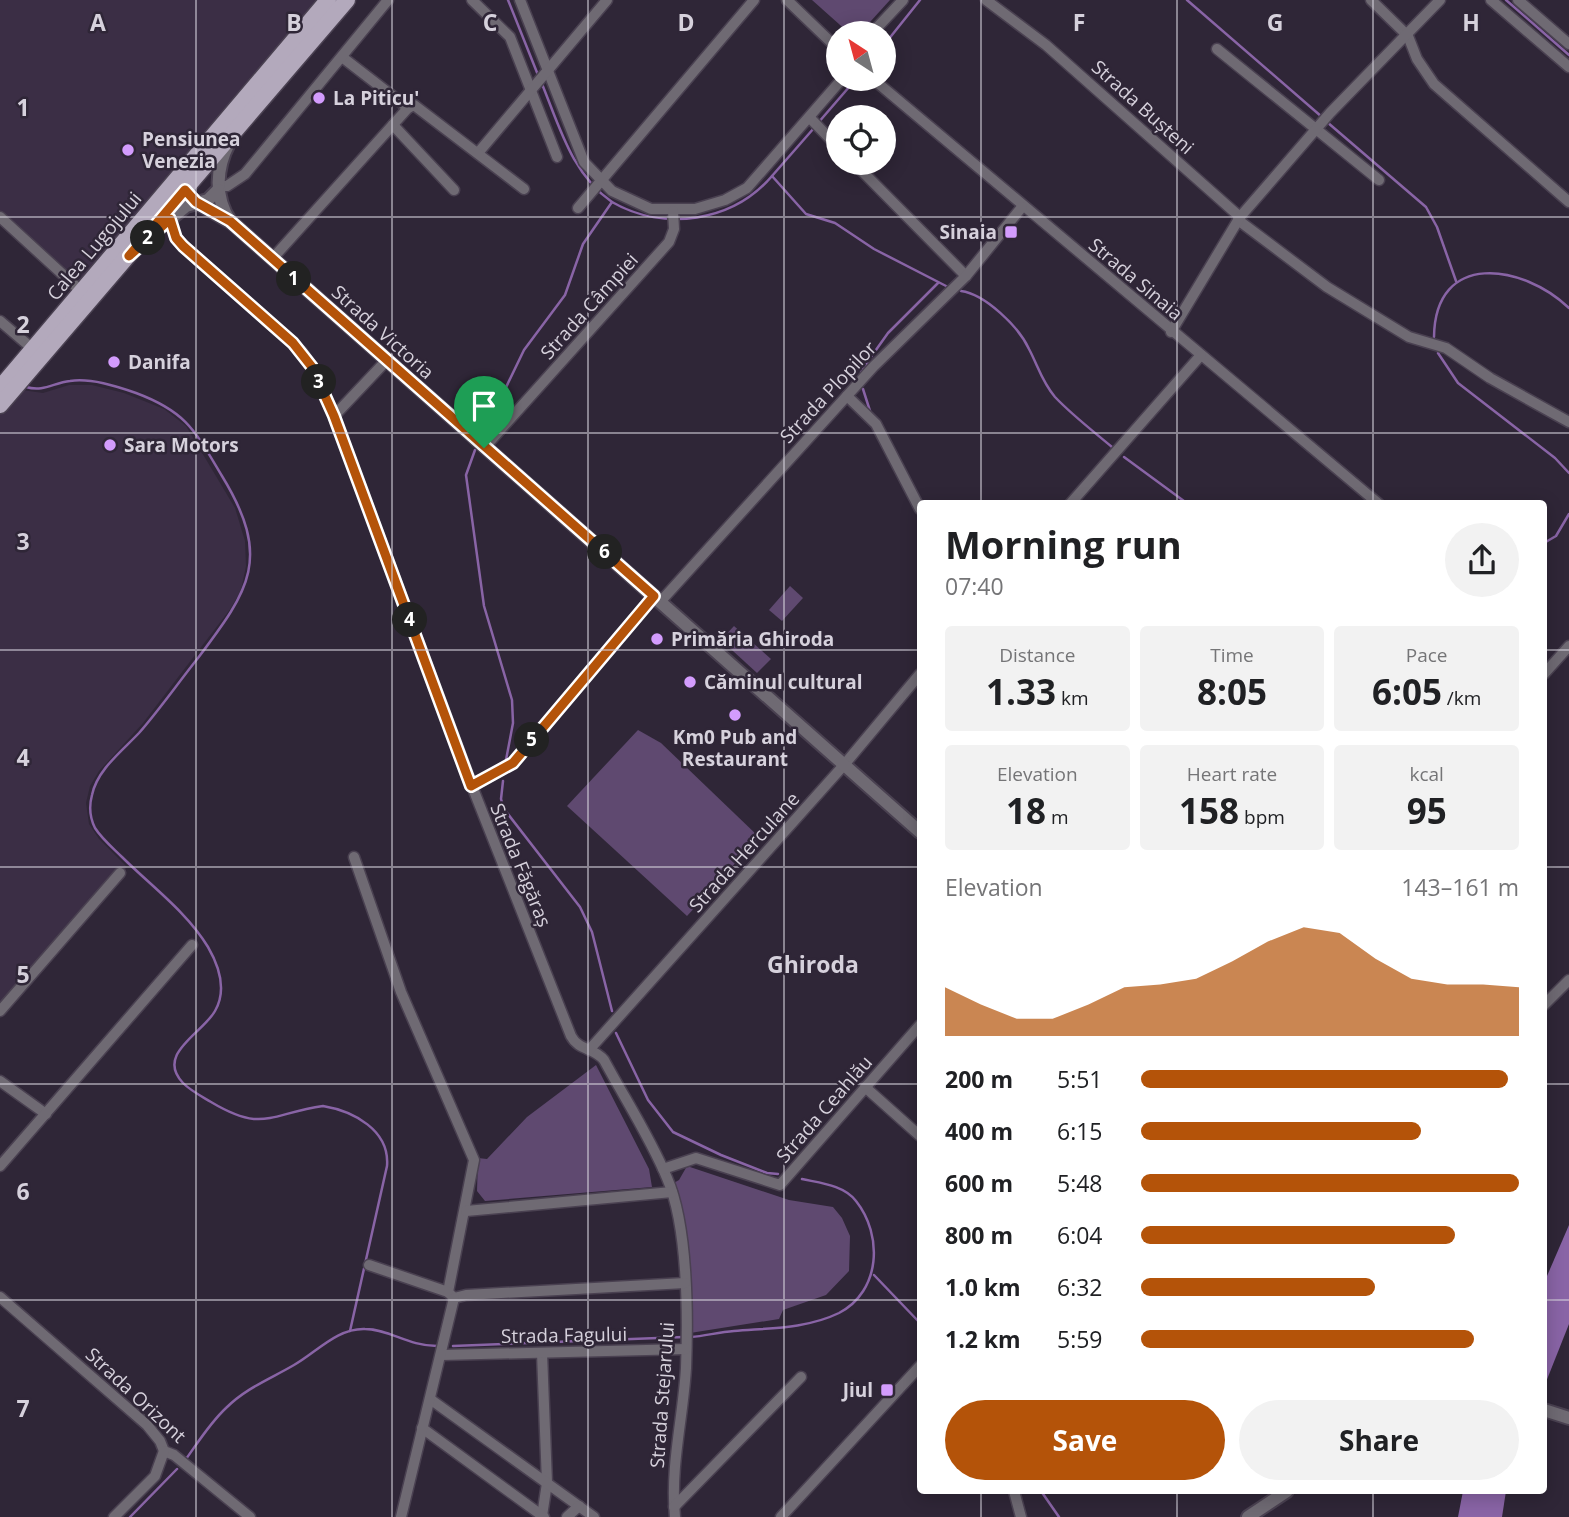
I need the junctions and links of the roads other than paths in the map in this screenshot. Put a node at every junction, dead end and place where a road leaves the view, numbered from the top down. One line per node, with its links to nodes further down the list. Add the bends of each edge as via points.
1 (328, 0): 33 (main road, Calea Lugojului)
2 (347, 0): 29 (main road, Calea Lugojului)
3 (388, 0): 20 (street)
4 (472, 0): 22 (street, via 507,31)
5 (520, 0): 22 (street)
6 (607, 0): 22 (street)
7 (754, 0): 36 (street)
8 (787, 0): 17 (street)
9 (903, 0): 15 (street)
10 (986, 0): 46 (street, Strada Bușteni, via 1046,45)
11 (1371, 0): 16 (street)
12 (1440, 0): 16 (street)
13 (1491, 0): 21 (street)
14 (1518, 0): 18 (street)
15 (884, 21)
16 (1408, 36): 28 (street); 41 (street, via 1434,84)
17 (826, 37)
18 (1569, 44)
19 (1217, 49): 28 (street)
20 (342, 57): 25 (street); 37 (street, via 245,174)
21 (1569, 66)
22 (540, 79): 31 (street); 32 (street); 36 (street)
23 (833, 91): 26 (street)
24 (887, 91): 42 (street, Strada Sinaia)
25 (411, 107): 27 (street); 31 (street)
26 (812, 119): 30 (street); 45 (street, via 743,191)
27 (393, 125): 39 (street); 50 (street)
28 (1318, 127): 35 (street); 46 (street)
29 (234, 133): 37 (street, via 220,163); 40 (main road, Calea Lugojului)
30 (826, 134)
31 (478, 153): 38 (street)
32 (557, 157)
33 (196, 159): 40 (street, via 185,180); 52 (main road, Calea Lugojului)
34 (866, 175): 51 (street)
35 (1379, 180)
36 (597, 187): 43 (street); 45 (street)
37 (218, 188): 40 (street, via 208,200); 48 (street, Strada Victoria)
38 (524, 189)
39 (454, 190)
40 (191, 196): 47 (street); 48 (street, Strada Victoria); 49 (main road, Calea Lugojului)
41 (1569, 202)
42 (1023, 207): 51 (street, Strada Plopilor); 54 (street, Strada Sinaia)
43 (578, 208)
44 (0, 217): 52 (street)
45 (673, 217): 63 (street, Strada Câmpiei, via 670,243)
46 (1239, 218): 54 (street); 62 (street, Strada Bușteni, via 1336,292 1409,337 1446,348)
47 (170, 219): 49 (street); 61 (street, Strada Făgăraș, via 183,246 306,356)
48 (230, 221): 50 (street, Strada Victoria)
49 (129, 256): 60 (main road, Calea Lugojului)
50 (272, 259): 57 (street, Strada Victoria)
51 (966, 276): 59 (street, Strada Plopilor)
52 (83, 293): 55 (main road, Calea Lugojului)
53 (0, 321): 55 (street)
54 (1171, 332): 56 (street, Strada Sinaia)
55 (34, 349): 58 (main road, Calea Lugojului)
56 (1201, 355): 64 (street); 65 (street, Strada Sinaia)
57 (386, 361): 61 (street); 63 (street, Strada Victoria)
58 (0, 388)
59 (847, 396): 66 (street, via 876,424); 67 (street, Strada Plopilor)
60 (0, 405)
61 (334, 416): 72 (street, Strada Făgăraș)
62 (1569, 422)
63 (484, 448): 67 (street, Strada Victoria)
64 (1074, 500)
65 (1374, 500)
66 (917, 503)
67 (657, 599): 71 (street, Strada Victoria); 72 (street, Strada Plopilor, via 513,763)
68 (1569, 646): 69 (street)
69 (1547, 671)
70 (917, 678): 71 (street, Strada Herculane)
71 (844, 765): 73 (street, Strada Victoria); 81 (street, Strada Herculane)
72 (471, 786): 81 (street, Strada Făgăraș, via 570,1036)
73 (917, 829)
74 (354, 856): 89 (street, via 401,992 442,1093 469,1143 474,1160)
75 (120, 873): 79 (street)
76 (192, 945): 84 (street)
77 (1569, 980): 78 (street)
78 (1547, 1002)
79 (0, 1011)
80 (917, 1028): 83 (street, Strada Ceahlău)
81 (589, 1050): 87 (street, Strada Stejarului, via 604,1060)
82 (0, 1081): 84 (street)
83 (865, 1087): 85 (street); 87 (street, Strada Ceahlău, via 780,1185 695,1158)
84 (46, 1114): 86 (street)
85 (917, 1133)
86 (0, 1166)
87 (663, 1169): 88 (street, Strada Stejarului)
88 (672, 1192): 89 (street); 91 (street, Strada Stejarului)
89 (466, 1211): 92 (street)
90 (369, 1265): 92 (street)
91 (685, 1283): 92 (street); 94 (street, Strada Stejarului)
92 (451, 1295): 96 (street)
93 (0, 1297): 103 (street, Strada Orizont, via 147,1425)
94 (686, 1347): 95 (street, Strada Fagului); 108 (street, Strada Stejarului, via 674,1465)
95 (542, 1353): 96 (street, Strada Fagului); 104 (street)
96 (442, 1356): 99 (street)
97 (917, 1369): 115 (street)
98 (801, 1377): 108 (street)
99 (430, 1399): 102 (street); 104 (street)
100 (1549, 1413): 101 (street)
101 (1569, 1418)
102 (422, 1428): 109 (street); 112 (street)
103 (164, 1451): 110 (street, via 155,1476); 111 (street, Strada Orizont)
104 (547, 1483): 107 (street); 109 (street)
105 (1015, 1494): 116 (street)
106 (1282, 1494): 117 (street)
107 (579, 1506): 113 (street); 114 (street)
108 (675, 1512)
109 (543, 1516)
110 (114, 1517)
111 (250, 1517)
112 (401, 1517)
113 (567, 1517)
114 (594, 1517)
115 (780, 1517)
116 (1021, 1517)
117 (1248, 1517)

